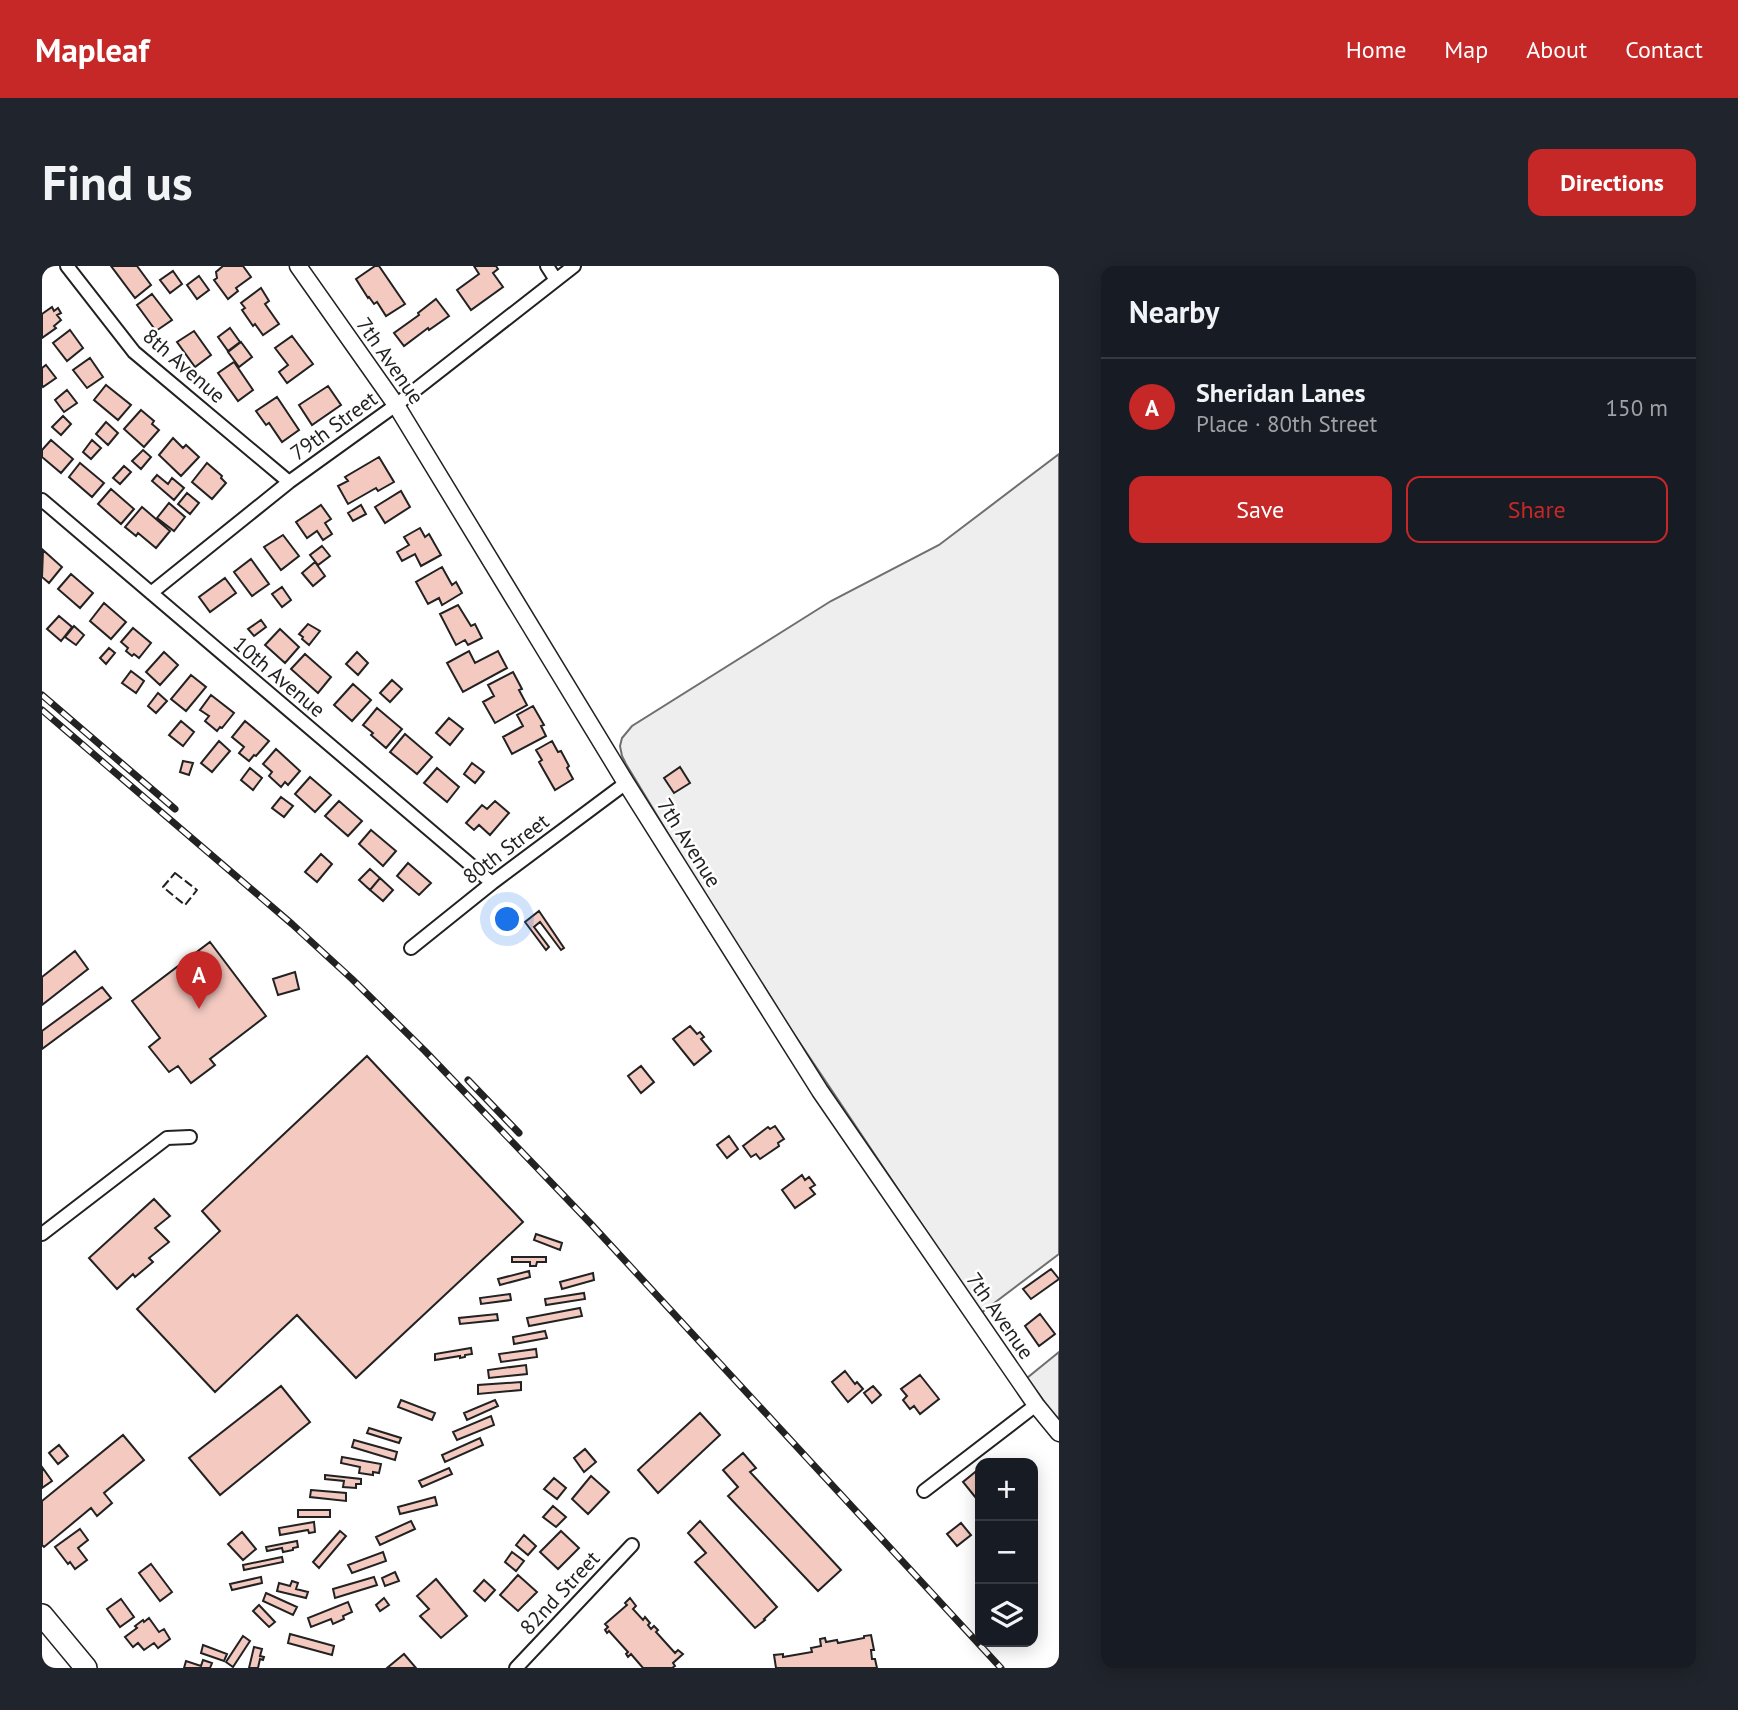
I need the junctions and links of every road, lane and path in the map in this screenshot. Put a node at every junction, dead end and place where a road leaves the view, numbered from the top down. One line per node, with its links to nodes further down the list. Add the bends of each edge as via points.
1 (67, 266): 7 (street, 8th Avenue, via 134,352)
2 (298, 266): 6 (street, 7th Avenue)
3 (547, 266): 5 (street)
4 (574, 266): 5 (street, 79th Street)
5 (556, 280): 6 (street, 79th Street)
6 (396, 405): 7 (street, 79th Street); 10 (street, 7th Avenue)
7 (289, 482): 9 (street, 79th Street)
8 (42, 500): 9 (street, 10th Avenue)
9 (150, 593): 11 (street, 10th Avenue)
10 (626, 783): 11 (street, 80th Street); 15 (street, 7th Avenue, via 820,1091)
11 (492, 883): 12 (street, 80th Street)
12 (411, 948)
13 (190, 1137): 14 (street, via 167,1138)
14 (42, 1234)
15 (1036, 1405): 16 (street, 7th Avenue); 17 (street)
16 (1059, 1433)
17 (924, 1491)
18 (632, 1545): 21 (street, 82nd Street)
19 (42, 1615): 20 (main road)
20 (86, 1668)
21 (516, 1668)

